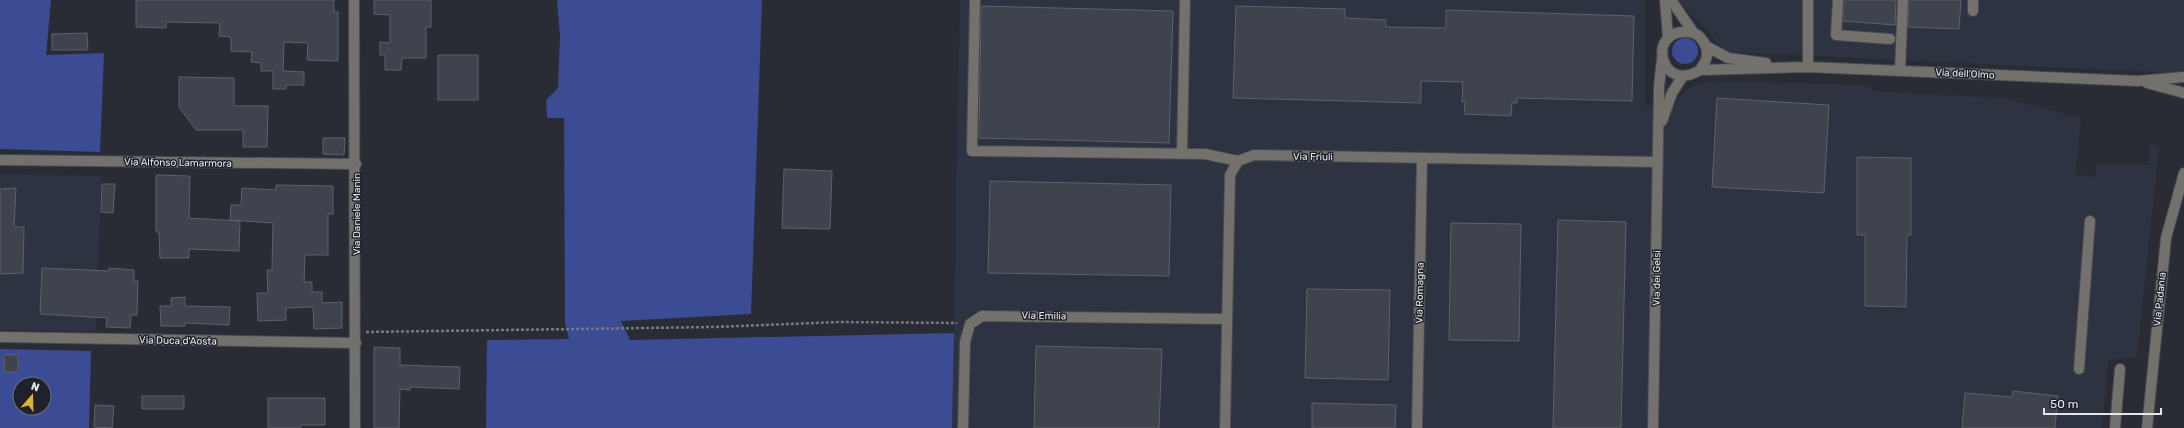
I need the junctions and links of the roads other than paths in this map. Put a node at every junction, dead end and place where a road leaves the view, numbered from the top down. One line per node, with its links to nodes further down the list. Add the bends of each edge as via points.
1 (354, 0): 30 (street, Via Daniele Manin)
2 (975, 0): 25 (street, via 972,151)
3 (1184, 0): 25 (street)
4 (1665, 0): 12 (street)
5 (1670, 0): 11 (street)
6 (1808, 0): 17 (street)
7 (1838, 0): 13 (street, via 1836,35)
8 (1903, 0): 19 (street)
9 (1973, 0): 10 (street)
10 (1973, 11)
11 (1693, 32): 12 (street, via 1680,31); 14 (street, via 1701,37)
12 (1668, 37): 15 (street, via 1662,47)
13 (1890, 39)
14 (1706, 46): 16 (street, Via dell'Olmo, via 1728,58); 18 (street, via 1707,59)
15 (1662, 59): 20 (street, via 1673,74); 24 (street, Via dei Gelsi)
16 (1792, 67): 17 (street, Via dell'Olmo); 18 (street, Via dell'Olmo)
17 (1808, 67): 19 (street, Via dell'Olmo)
18 (1700, 70): 20 (street, via 1692,75)
19 (1900, 70): 22 (street, Via dell'Olmo)
20 (1682, 76): 24 (street, via 1672,93)
21 (2184, 77): 22 (street, Via dell'Olmo)
22 (2138, 81): 23 (street, Via dell'Olmo)
23 (2184, 93)
24 (1659, 129): 29 (street, Via dei Gelsi)
25 (1182, 154): 28 (street, via 1205,154)
26 (1422, 158): 28 (street, Via Friuli, via 1254,155); 29 (street, Via Friuli); 41 (street, Via Romagna)
27 (0, 160): 30 (street, Via Alfonso Lamarmora)
28 (1238, 161): 33 (street, via 1230,175)
29 (1658, 162): 42 (street, Via dei Gelsi)
30 (356, 164): 35 (street, Via Daniele Manin)
31 (2184, 173): 44 (street, Via Padania, via 2166,238)
32 (2090, 221): 36 (street)
33 (1226, 319): 39 (street, Via Emilia, via 982,316 970,324 965,342); 40 (street)
34 (0, 337): 35 (street, Via Duca d'Aosta)
35 (356, 338): 38 (street, Via Daniele Manin)
36 (2079, 369)
37 (2120, 369): 43 (street)
38 (355, 428)
39 (963, 428)
40 (1225, 428)
41 (1417, 428)
42 (1653, 428)
43 (2115, 428)
44 (2147, 428)

